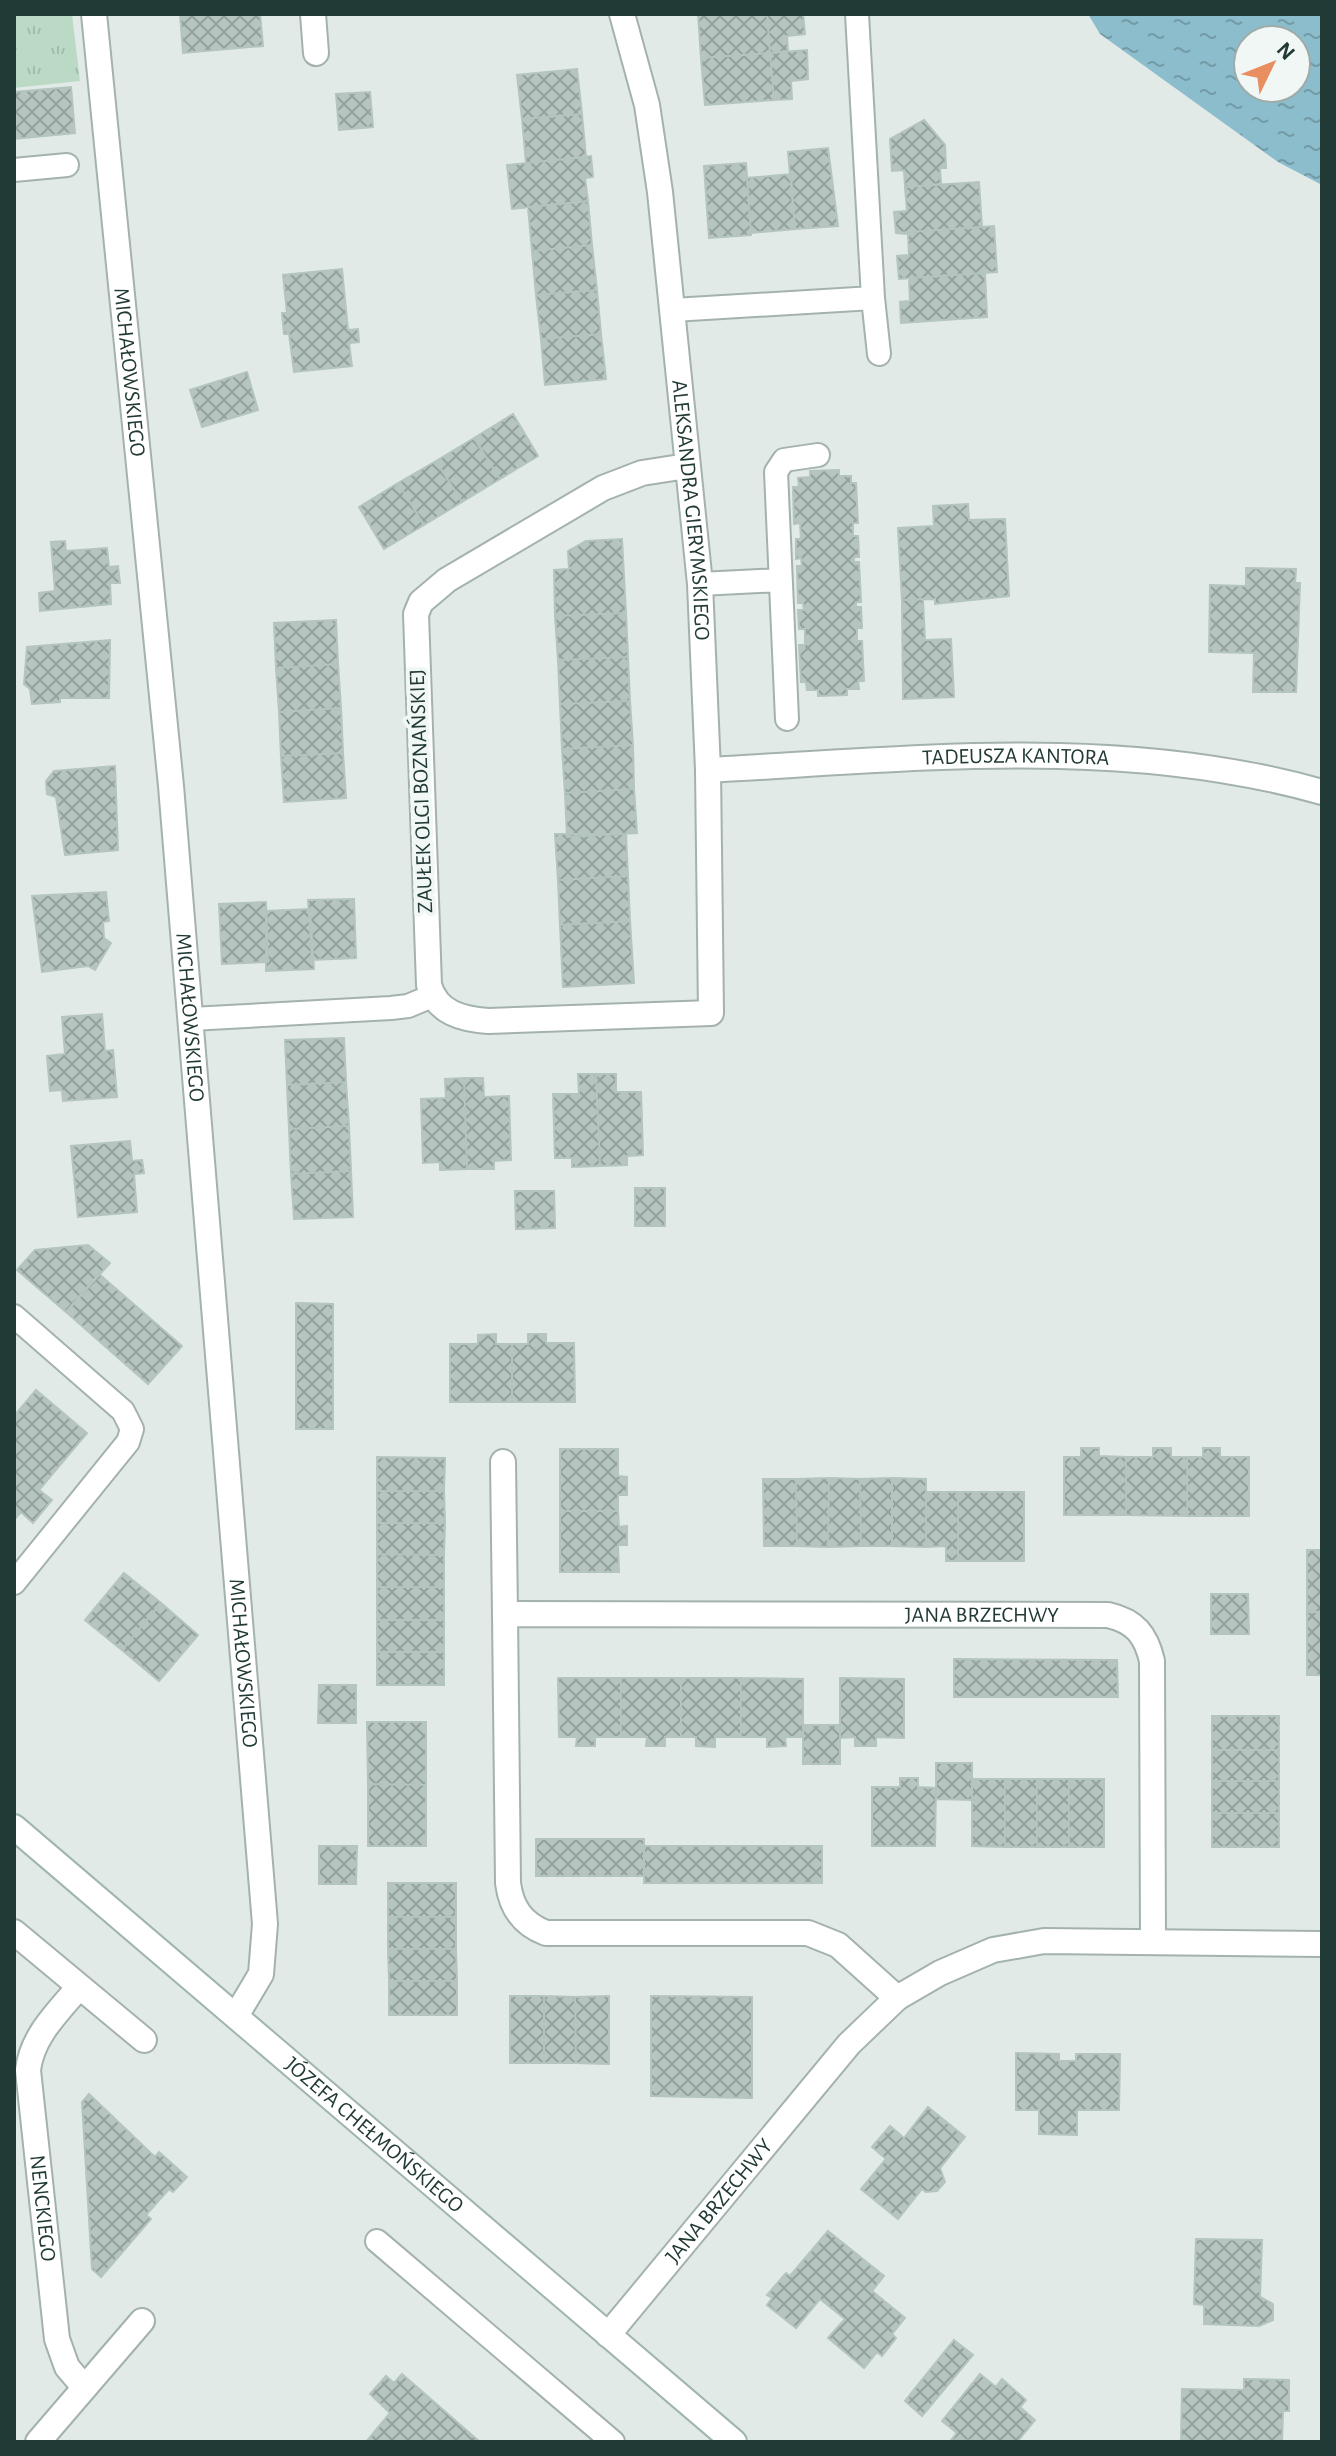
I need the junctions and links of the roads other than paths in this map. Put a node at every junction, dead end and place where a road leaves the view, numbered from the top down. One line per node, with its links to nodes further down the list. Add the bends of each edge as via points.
1 (94, 14): 19 (street, MICHAŁOWSKIEGO)
2 (313, 14): 5 (street)
3 (622, 14): 9 (street, ALEKSANDRA GIERYMSKIEGO, via 652,136)
4 (857, 14): 8 (lane)
5 (316, 53)
6 (67, 165): 7 (lane)
7 (14, 170)
8 (873, 298): 9 (lane); 10 (lane)
9 (673, 310): 12 (street, ALEKSANDRA GIERYMSKIEGO)
10 (879, 354)
11 (818, 455): 13 (lane, via 784,460 776,472)
12 (687, 466): 14 (street, ALEKSANDRA GIERYMSKIEGO); 18 (street, ZAUŁEK OLGI BOZNAŃSKIEJ, via 642,473 603,488 447,580 421,602 414,627)
13 (780, 580): 14 (lane); 15 (lane)
14 (700, 584): 16 (street, ALEKSANDRA GIERYMSKIEGO)
15 (787, 719)
16 (708, 770): 17 (street, TADEUSZA KANTORA, via 1049,753 1255,775); 18 (street, ALEKSANDRA GIERYMSKIEGO, via 711,1013 472,1020 443,1009)
17 (1322, 792)
18 (432, 996): 19 (lane, via 391,1008)
19 (191, 1019): 30 (street, MICHAŁOWSKIEGO, via 265,1924 261,1974)
20 (14, 1316): 22 (lane, via 123,1411 132,1429 128,1442)
21 (503, 1462): 23 (street)
22 (14, 1583)
23 (505, 1614): 26 (street, JANA BRZECHWY, via 1122,1618 1142,1635 1152,1661); 29 (street, via 508,1883 514,1907 535,1929 808,1933 838,1945)
24 (14, 1827): 30 (street, JÓZEFA CHEŁMOŃSKIEGO)
25 (14, 1932): 28 (street)
26 (1153, 1941): 27 (street, JANA BRZECHWY); 29 (street, JANA BRZECHWY, via 1044,1941 993,1950)
27 (1322, 1944)
28 (79, 1987): 31 (street); 35 (street, NENCKIEGO, via 41,2034 28,2070 57,2339 67,2367)
29 (897, 1998): 34 (street, JANA BRZECHWY, via 822,2075)
30 (236, 2016): 34 (street, JÓZEFA CHEŁMOŃSKIEGO)
31 (144, 2040)
32 (377, 2241): 37 (lane)
33 (142, 2321): 35 (street)
34 (608, 2335): 38 (street, JÓZEFA CHEŁMOŃSKIEGO)
35 (84, 2387): 36 (street)
36 (38, 2442)
37 (613, 2442)
38 (734, 2442)

